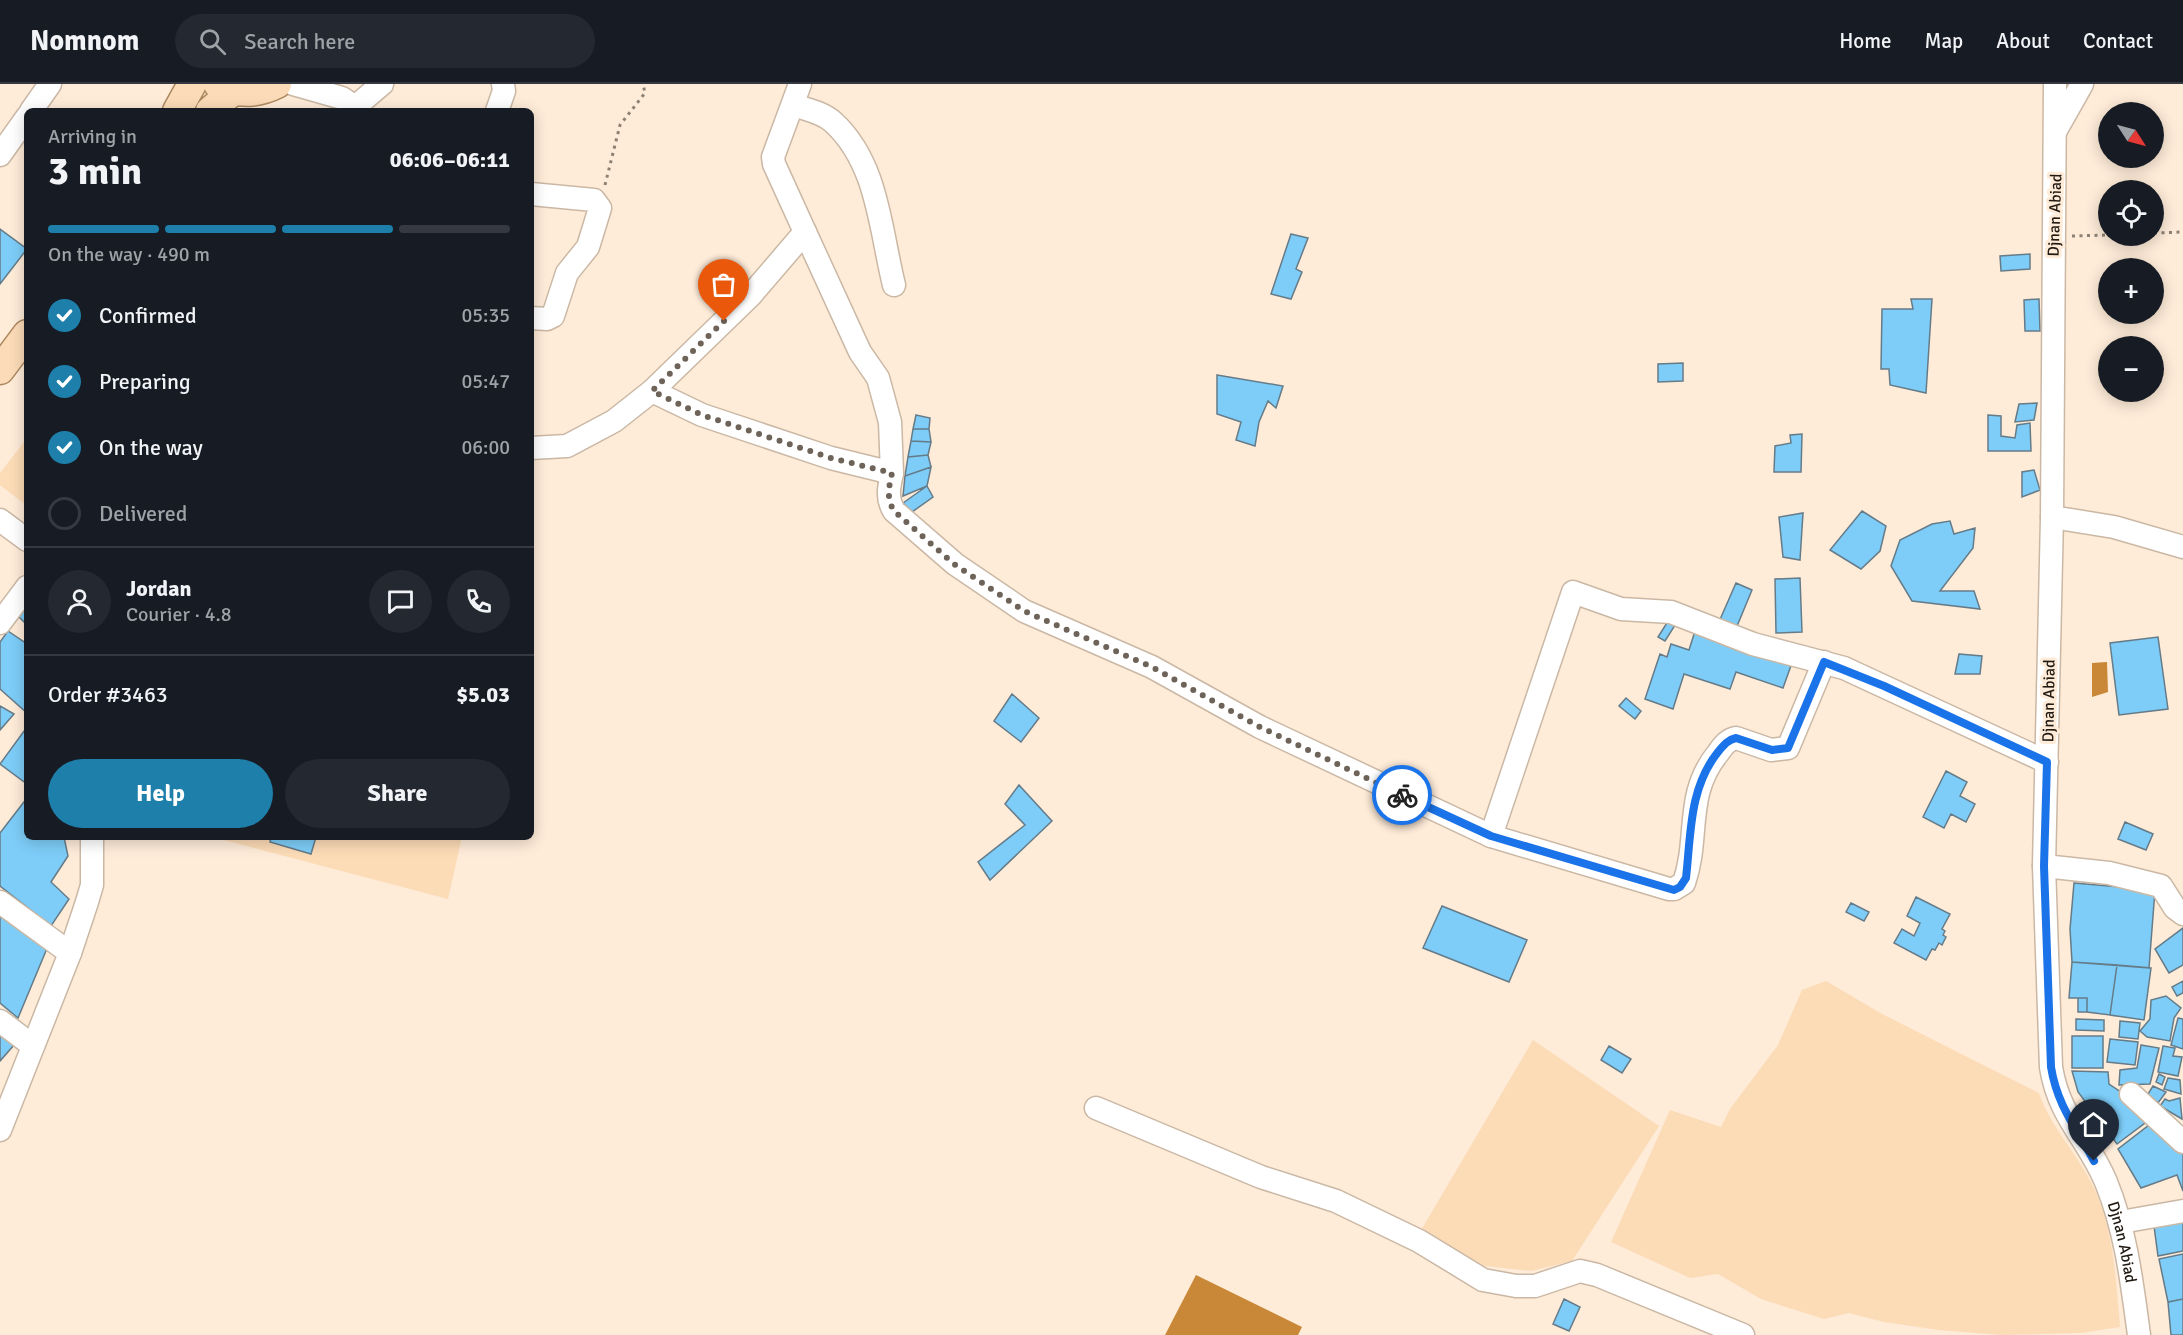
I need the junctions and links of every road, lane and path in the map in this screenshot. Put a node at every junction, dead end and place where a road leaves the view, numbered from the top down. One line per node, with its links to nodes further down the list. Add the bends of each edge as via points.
1 (50, 84): 13 (street)
2 (192, 84): 14 (main road)
3 (277, 84): 10 (main road, via 259,91)
4 (293, 84): 12 (street)
5 (382, 84): 12 (street)
6 (503, 84): 16 (street)
7 (643, 84): 20 (path, via 645,93 620,124)
8 (2055, 84): 18 (street, Djnan Abiad)
9 (2082, 84): 18 (street)
10 (226, 87): 15 (main road)
11 (797, 95): 23 (street, via 775,148 774,164); 27 (street, via 832,121 857,154 878,199)
12 (346, 100)
13 (33, 108)
14 (179, 108)
15 (212, 108)
16 (498, 108)
17 (24, 120): 19 (street)
18 (2056, 130): 26 (street, Djnan Abiad)
19 (3, 145)
20 (612, 164)
21 (534, 194): 28 (street, via 594,200 600,208 588,247 567,273 553,316)
22 (2183, 231): 24 (path)
23 (805, 232): 31 (street, via 751,295); 33 (street, via 860,352 878,378 891,422)
24 (2164, 232)
25 (2098, 235): 26 (path)
26 (2052, 237): 34 (street, Djnan Abiad)
27 (894, 285)
28 (534, 318)
29 (24, 338): 30 (main road)
30 (0, 370)
31 (652, 391): 32 (street, via 614,421 567,447); 33 (street, via 702,415 831,458)
32 (534, 448)
33 (892, 473): 42 (street, via 888,492 894,511 954,564 1024,611 1152,667 1260,727)
34 (2052, 517): 37 (street, via 2114,527); 41 (street, Djnan Abiad)
35 (0, 520): 36 (street)
36 (24, 538)
37 (2183, 547)
38 (24, 591): 39 (street)
39 (0, 623)
40 (1824, 662): 41 (street); 42 (street, via 1788,748 1772,750 1736,738 1712,759 1698,787 1686,878 1680,887 1668,889); 42 (street, via 1754,644 1671,612 1621,609 1573,592)
41 (2047, 762): 44 (street, Djnan Abiad)
42 (1491, 836)
43 (92, 840): 47 (street, via 92,885)
44 (2044, 866): 46 (street, via 2109,873 2161,886); 55 (street, Djnan Abiad, via 2048,1027 2054,1087 2062,1109 2105,1179)
45 (0, 902): 47 (street)
46 (2183, 914)
47 (70, 953): 49 (street)
48 (0, 1021): 49 (street)
49 (33, 1046): 52 (street)
50 (2131, 1094): 53 (street)
51 (1096, 1108): 56 (street, via 1261,1177 1336,1201 1419,1241 1483,1280 1535,1286 1580,1271)
52 (0, 1128)
53 (2183, 1142)
54 (2183, 1211): 55 (street)
55 (2121, 1221): 57 (street, Djnan Abiad)
56 (1743, 1335)
57 (2139, 1335)

